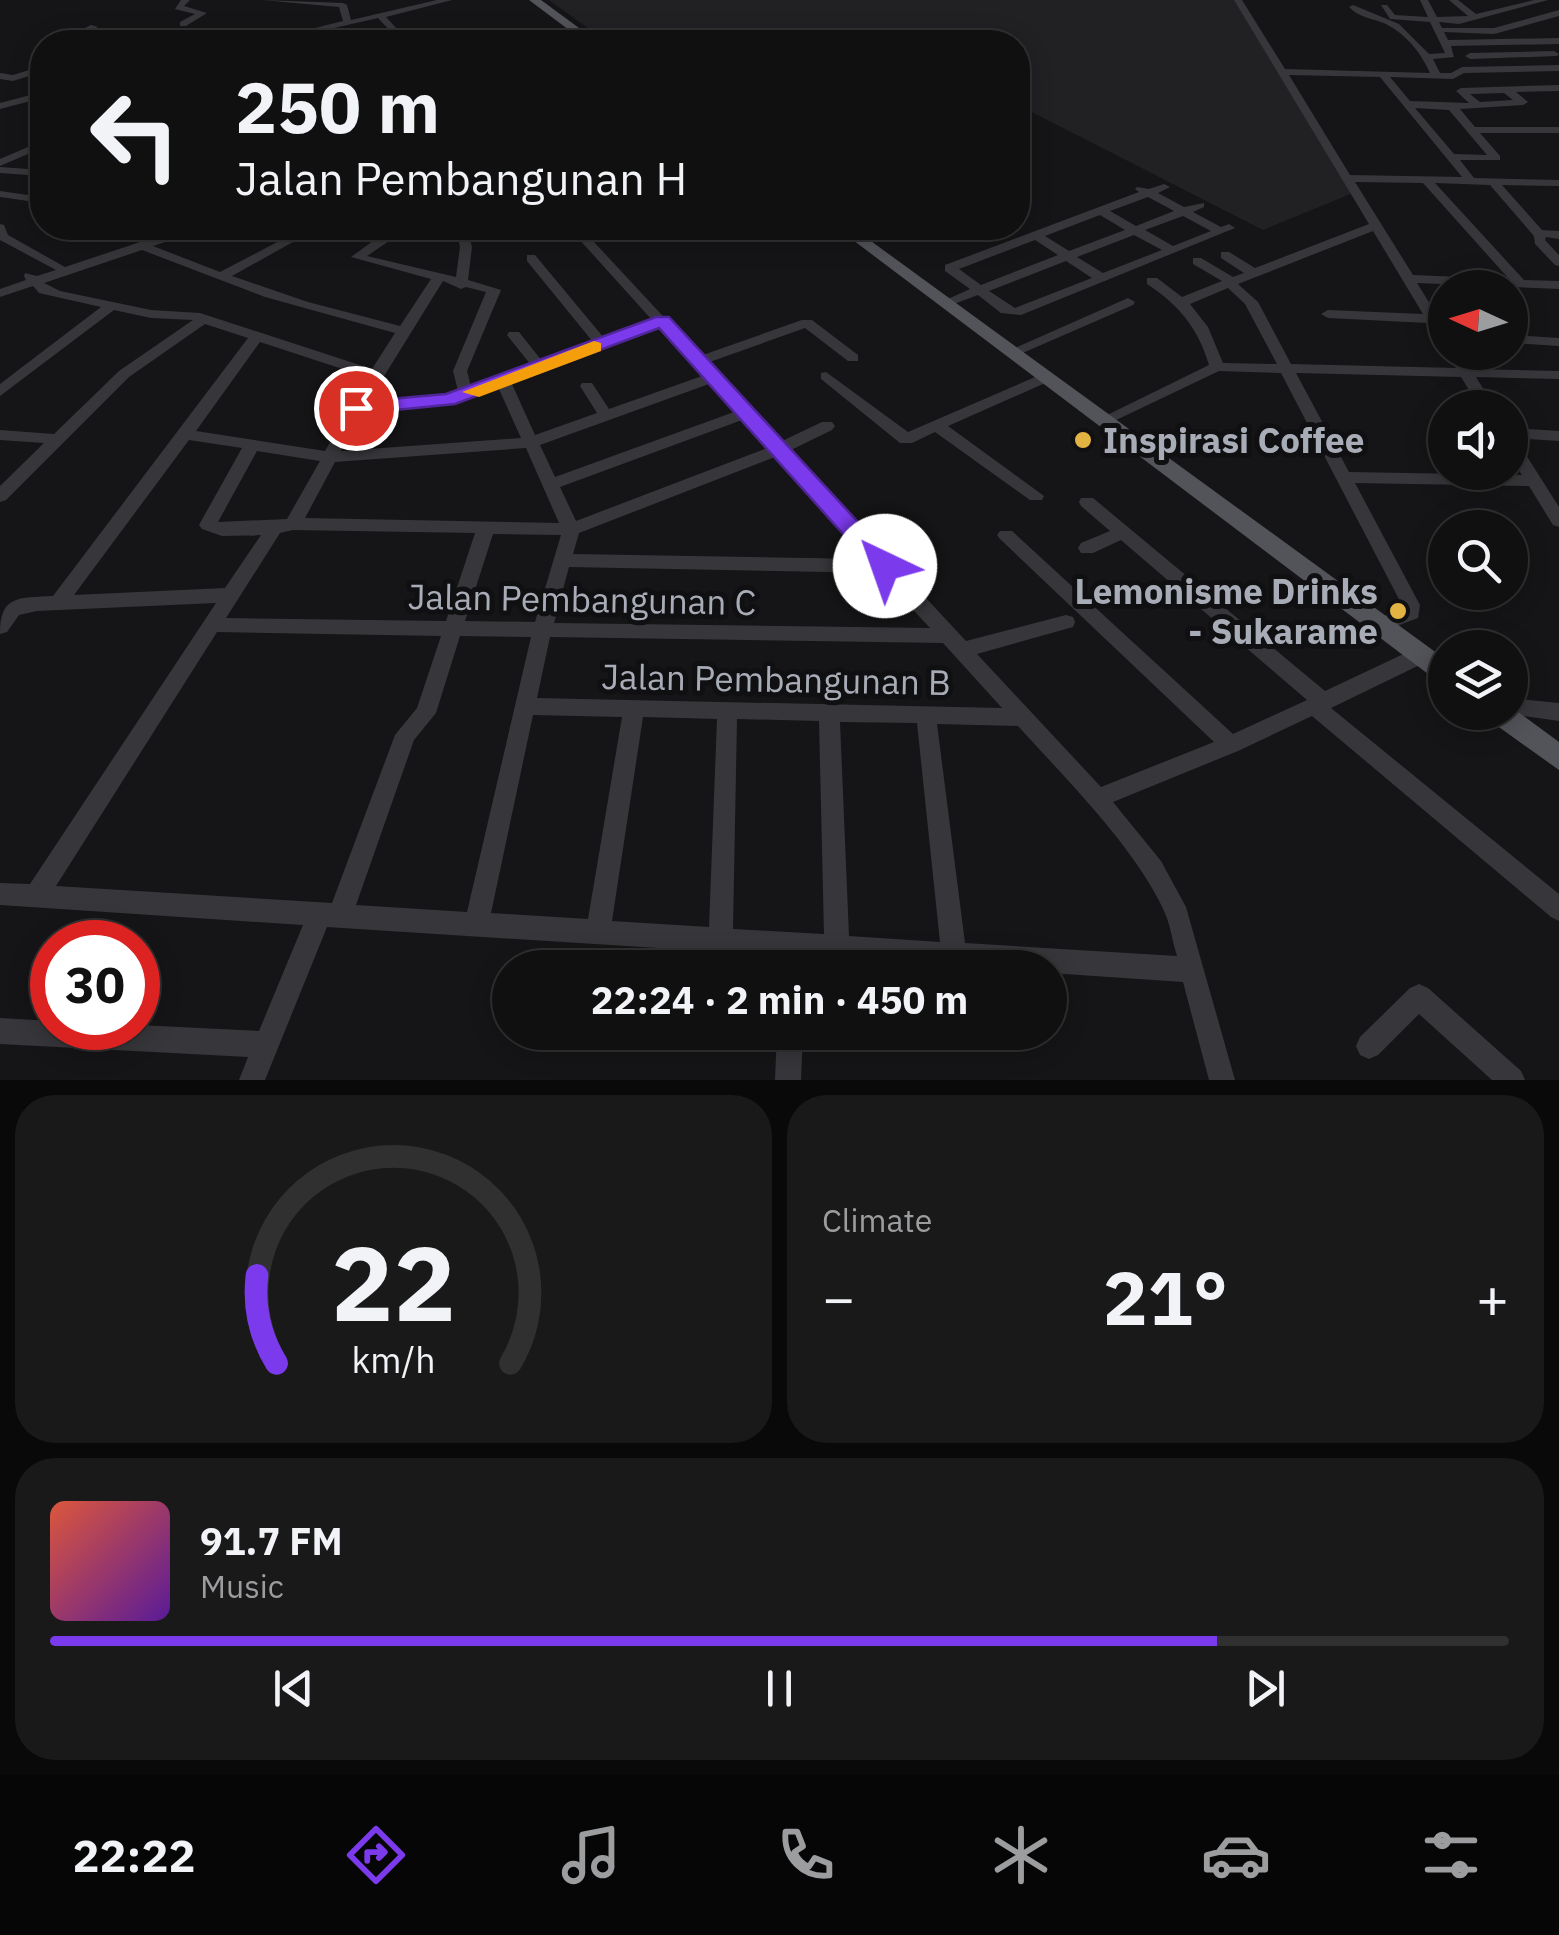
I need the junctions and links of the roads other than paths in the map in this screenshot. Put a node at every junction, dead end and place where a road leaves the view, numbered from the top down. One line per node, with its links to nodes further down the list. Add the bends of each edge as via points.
1 (186, 0): 20 (street, via 179,8 203,12)
2 (266, 0): 19 (street, via 343,5)
3 (448, 0): 11 (street)
4 (534, 0): 26 (main road)
5 (1238, 0): 35 (street)
6 (1454, 0): 17 (street)
7 (1482, 0): 14 (street)
8 (1540, 0): 10 (street)
9 (1350, 3): 32 (street, via 1368,20 1388,22)
10 (1514, 3): 14 (street)
11 (406, 4): 16 (street)
12 (1383, 4): 18 (street, via 1391,17)
13 (1427, 4): 17 (street); 18 (street)
14 (1495, 11): 17 (street)
15 (1559, 13): 28 (street)
16 (379, 14): 19 (street); 25 (street)
17 (1471, 15): 18 (street)
18 (1435, 18): 27 (street)
19 (347, 22): 24 (street)
20 (183, 24)
21 (94, 28): 23 (street)
22 (1559, 29): 28 (street)
23 (89, 30)
24 (315, 30)
25 (394, 30)
26 (575, 30)
27 (1440, 30): 28 (street); 30 (street)
28 (1503, 30)
29 (1559, 41): 30 (street)
30 (1448, 48): 31 (street); 32 (street, via 1448,57)
31 (1559, 53)
32 (1428, 57): 39 (street)
33 (1559, 68): 34 (street)
34 (1518, 70): 39 (street); 43 (street)
35 (1280, 72): 37 (street); 58 (street)
36 (30, 73): 40 (street)
37 (1340, 73): 38 (street); 41 (street)
38 (1382, 74): 39 (street); 45 (street)
39 (1436, 75)
40 (0, 76)
41 (1354, 90)
42 (1504, 90): 43 (street); 46 (street, via 1523,102); 47 (street, via 1462,91)
43 (1555, 90)
44 (30, 99): 48 (street)
45 (1406, 104): 49 (street); 55 (street)
46 (1512, 104): 47 (street); 50 (street)
47 (1477, 105): 49 (street)
48 (0, 106)
49 (1452, 107): 51 (street)
50 (1524, 112)
51 (1462, 119): 52 (street); 53 (street, via 1532,118)
52 (1472, 130): 53 (street); 55 (street, via 1495,159)
53 (1553, 130)
54 (30, 150): 56 (street)
55 (1449, 157): 60 (street)
56 (0, 166): 57 (street)
57 (30, 171)
58 (1347, 178): 59 (street); 71 (street)
59 (1427, 181): 60 (street); 96 (street)
60 (1472, 182): 61 (street)
61 (1494, 183): 62 (street); 74 (street)
62 (1559, 183)
63 (1134, 186): 65 (street)
64 (1164, 187): 65 (street)
65 (1148, 193): 69 (street); 70 (street)
66 (0, 194): 67 (street)
67 (30, 198)
68 (1200, 205): 70 (street)
69 (1101, 210): 73 (street); 76 (street)
70 (1183, 212): 73 (street); 89 (street, via 1224,230)
71 (1376, 225): 97 (street, via 1273,257); 101 (street)
72 (0, 228): 95 (street, via 3,238)
73 (1134, 230): 89 (street); 91 (street)
74 (1540, 234): 75 (street); 94 (street)
75 (1559, 235)
76 (1034, 236): 77 (street); 91 (street)
77 (1030, 237)
78 (140, 240): 87 (street)
79 (149, 240): 87 (street)
80 (151, 240): 87 (street)
81 (290, 240): 98 (street)
82 (382, 240): 102 (street, via 357,257)
83 (465, 240): 107 (street)
84 (586, 240): 120 (street)
85 (861, 240): 113 (main road)
86 (1023, 240): 110 (street, via 950,267)
87 (144, 242): 88 (street); 98 (street)
88 (118, 250): 95 (street); 100 (street)
89 (1171, 250): 99 (street)
90 (1225, 255): 97 (street)
91 (1066, 256): 99 (street); 110 (street)
92 (531, 258): 126 (street)
93 (1197, 261): 105 (street)
94 (1559, 262)
95 (59, 268): 100 (street)
96 (1508, 270)
97 (1252, 272): 105 (street)
98 (224, 275): 121 (street)
99 (1101, 278): 110 (street, via 1016,312)
100 (32, 279): 109 (street); 111 (street); 115 (street, via 57,294)
101 (1409, 279): 103 (street); 116 (street)
102 (438, 280): 107 (street); 121 (street)
103 (1428, 280)
104 (1152, 281): 112 (street)
105 (1229, 282): 112 (street); 132 (street, via 1251,302)
106 (1528, 284): 108 (street)
107 (462, 285): 144 (street, via 494,290 460,371)
108 (1559, 285)
109 (0, 286)
110 (977, 291): 113 (street)
111 (0, 293)
112 (1184, 301): 131 (street, via 1208,335)
113 (946, 302): 127 (main road)
114 (1128, 302): 127 (street)
115 (111, 306): 119 (street); 143 (street)
116 (1428, 309)
117 (1328, 314): 118 (street)
118 (1428, 319)
119 (202, 320): 123 (street); 155 (street, via 124,374)
120 (662, 320): 126 (street); 129 (street)
121 (403, 331): 135 (street)
122 (514, 336): 130 (street)
123 (255, 339): 135 (street); 151 (street)
124 (1528, 341): 125 (street)
125 (1559, 342)
126 (602, 344): 130 (street)
127 (1013, 352): 139 (main road)
128 (853, 358): 129 (street, via 806,322)
129 (699, 361): 138 (street)
130 (540, 367): 140 (street)
131 (1217, 367): 132 (street); 148 (street)
132 (1285, 370): 134 (street); 161 (street)
133 (1465, 370): 134 (street)
134 (1467, 374): 136 (street); 142 (street)
135 (375, 375): 145 (street)
136 (1559, 375)
137 (826, 376): 150 (street, via 902,438)
138 (713, 377): 146 (street); 147 (street)
139 (1047, 377): 148 (main road); 150 (street)
140 (503, 382): 144 (street); 157 (street)
141 (588, 386): 147 (street)
142 (1477, 390)
143 (0, 391)
144 (466, 394): 145 (street, via 430,404)
145 (356, 408): 159 (street)
146 (746, 413): 158 (street); 163 (street)
147 (606, 416): 157 (street)
148 (1106, 420): 180 (main road)
149 (827, 426): 158 (street)
150 (937, 426): 165 (street)
151 (185, 434): 156 (street); 177 (street)
152 (1528, 434): 154 (street)
153 (0, 435): 155 (street)
154 (1559, 436)
155 (57, 439): 164 (street)
156 (253, 442): 159 (street); 168 (street, via 208,525)
157 (532, 442): 159 (street); 163 (street)
158 (780, 450): 170 (street); 175 (street)
159 (328, 457): 168 (street)
160 (1528, 472): 162 (street)
161 (1341, 478): 162 (street); 180 (street, via 1412,608)
162 (1534, 481): 167 (street)
163 (551, 484): 170 (street)
164 (0, 496)
165 (1036, 496)
166 (1087, 502): 171 (street)
167 (1559, 521)
168 (283, 526): 169 (street); 176 (street)
169 (486, 526): 170 (street); 182 (street)
170 (571, 529): 174 (street)
171 (1123, 532): 173 (street); 187 (street)
172 (1006, 535): 197 (street)
173 (1086, 548)
174 (564, 560): 175 (street); 183 (street)
175 (885, 566): 184 (street)
176 (230, 596): 177 (street); 179 (street)
177 (58, 603): 181 (street, via 12,609)
178 (1066, 622): 184 (street, Jalan Pembangunan C)
179 (214, 624): 182 (street, Jalan Pembangunan C); 201 (street)
180 (1381, 625): 185 (main road)
181 (0, 627)
182 (453, 629): 183 (street, Jalan Pembangunan C); 203 (street, via 426,714 405,734)
183 (542, 632): 184 (street, Jalan Pembangunan C); 188 (street)
184 (956, 643): 195 (street)
185 (1421, 655): 186 (main road); 187 (street)
186 (1428, 660)
187 (1319, 705): 197 (street); 202 (street)
188 (526, 706): 189 (street, Jalan Pembangunan B); 204 (street)
189 (634, 708): 191 (street, Jalan Pembangunan B); 205 (street)
190 (1528, 708): 192 (street)
191 (727, 710): 193 (street, Jalan Pembangunan B); 206 (street)
192 (1559, 712)
193 (828, 713): 194 (street, Jalan Pembangunan B); 207 (street)
194 (926, 715): 195 (street, Jalan Pembangunan B); 211 (street)
195 (1024, 717): 199 (street)
196 (1522, 730): 198 (main road)
197 (1231, 745): 199 (street)
198 (1559, 758)
199 (1097, 798): 213 (street, via 1164,888)
200 (0, 894): 201 (street)
201 (36, 896): 203 (street)
202 (1559, 908)
203 (330, 915): 204 (street); 215 (street)
204 (476, 925): 205 (street)
205 (598, 932): 206 (street)
206 (721, 939): 208 (street)
207 (837, 948): 209 (street); 210 (street)
208 (769, 950)
209 (826, 950)
210 (863, 950)
211 (953, 950)
212 (1067, 963): 213 (street)
213 (1194, 970): 220 (street)
214 (0, 1031): 215 (street)
215 (266, 1044): 218 (street)
216 (1369, 1046): 221 (street, via 1419,997)
217 (789, 1050): 219 (street)
218 (252, 1080)
219 (788, 1080)
220 (1222, 1080)
221 (1512, 1080)

